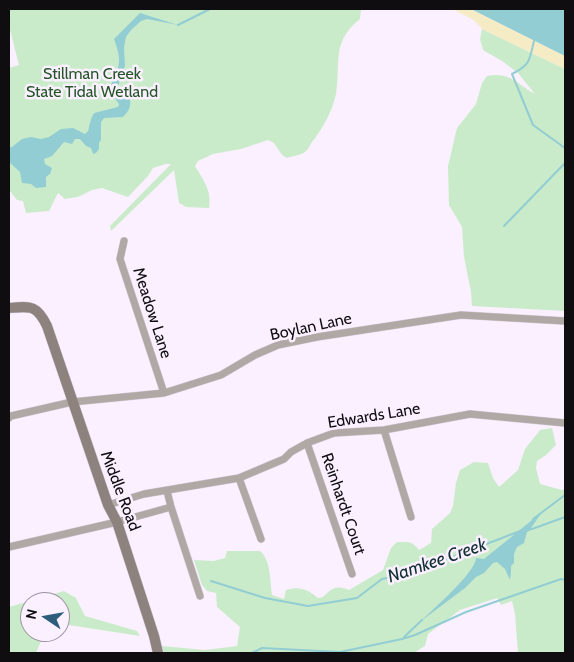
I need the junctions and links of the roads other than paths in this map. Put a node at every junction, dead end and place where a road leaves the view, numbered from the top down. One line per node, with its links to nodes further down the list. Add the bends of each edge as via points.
1 (124, 241): 4 (street, Meadow Lane, via 120,259)
2 (9, 308): 5 (main road, Middle Road, via 22,307 40,313)
3 (565, 321): 4 (street, Boylan Lane, via 461,315 317,336 278,345 221,376)
4 (164, 393): 5 (street, Boylan Lane)
5 (72, 402): 6 (street, Boylan Lane); 12 (main road, Middle Road)
6 (9, 418)
7 (565, 423): 8 (street, Edwards Lane, via 470,414)
8 (384, 430): 9 (street, Edwards Lane, via 334,433); 14 (street)
9 (307, 444): 10 (street, Edwards Lane, via 284,459); 18 (street, Reinhardt Court)
10 (239, 478): 11 (street, Edwards Lane); 16 (street)
11 (167, 491): 12 (street, Edwards Lane); 13 (street)
12 (108, 505): 15 (main road, Middle Road)
13 (170, 507): 15 (street); 19 (street)
14 (411, 517)
15 (117, 522): 17 (street); 20 (main road, Middle Road)
16 (261, 539)
17 (9, 547)
18 (352, 574)
19 (200, 596)
20 (158, 653)

